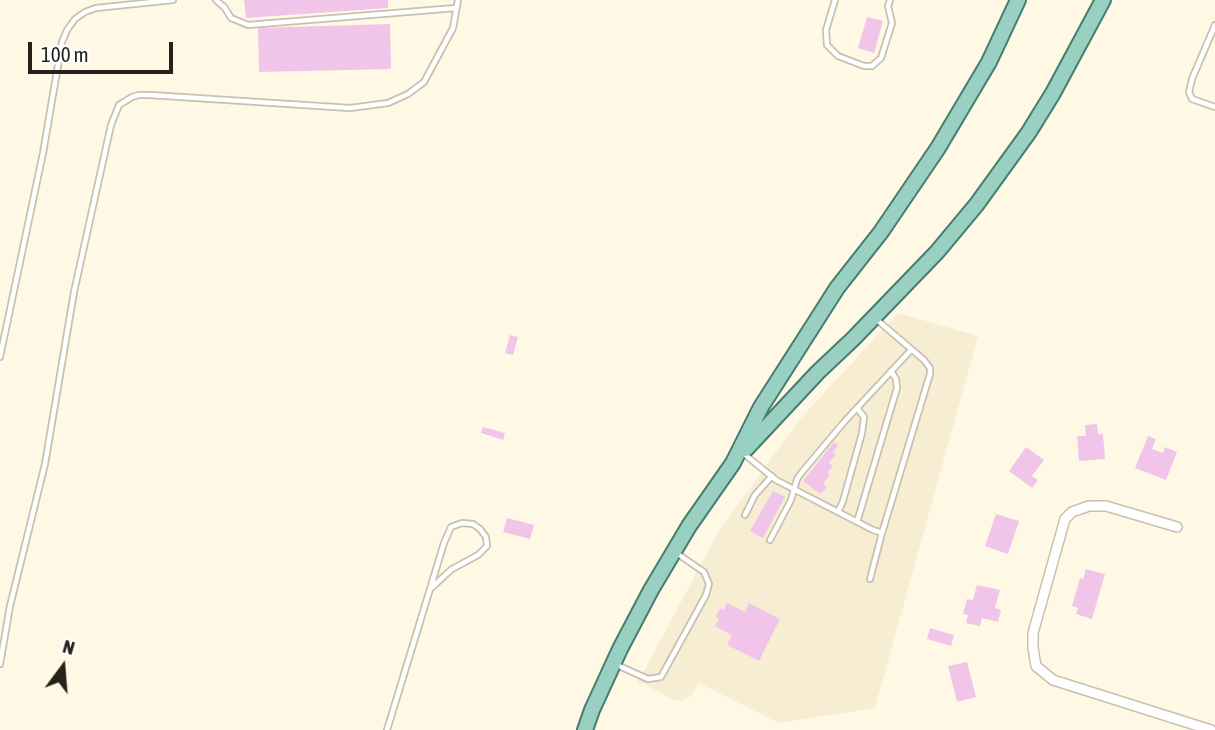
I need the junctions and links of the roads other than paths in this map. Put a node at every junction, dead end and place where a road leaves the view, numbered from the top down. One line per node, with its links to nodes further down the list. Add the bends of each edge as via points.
1 (173, 0): 13 (lane, via 96,8 75,19 67,30)
2 (216, 0): 8 (lane, via 231,18 248,25)
3 (458, 0): 8 (lane)
4 (835, 0): 5 (lane, via 826,30 827,45 838,56 872,66 881,58 892,23)
5 (889, 0)
6 (1018, 0): 16 (main road, via 989,62 938,148 837,288 761,407)
7 (1102, 0): 11 (main road, via 1029,132 937,252)
8 (456, 8): 29 (lane, via 453,28 424,82 388,103 350,108 139,95 119,105 74,292 45,464)
9 (1215, 26): 10 (lane, via 1189,92 1192,99)
10 (1215, 107)
11 (874, 318): 12 (lane); 16 (main road)
12 (911, 350): 14 (lane); 23 (lane, via 924,360 930,374)
13 (0, 356)
14 (891, 371): 15 (lane); 21 (lane, via 897,388)
15 (857, 408): 18 (lane, via 802,472); 19 (lane, via 864,417 862,433)
16 (738, 458): 17 (lane); 25 (main road)
17 (772, 476): 18 (lane); 20 (lane)
18 (794, 489): 19 (lane); 24 (lane)
19 (838, 512): 21 (lane)
20 (745, 515)
21 (858, 522): 23 (lane)
22 (1177, 527): 32 (street, via 1106,506 1072,512 1065,519 1033,634 1036,666 1053,680)
23 (882, 533): 26 (lane)
24 (770, 540)
25 (674, 552): 28 (main road); 28 (lane, via 704,572 709,584 706,595 661,677 648,679)
26 (870, 579)
27 (430, 589): 27 (lane, via 451,527 462,523 480,529 487,546); 30 (lane)
28 (614, 663): 31 (main road)
29 (0, 664)
30 (387, 730)
31 (585, 730)
32 (1211, 730)

